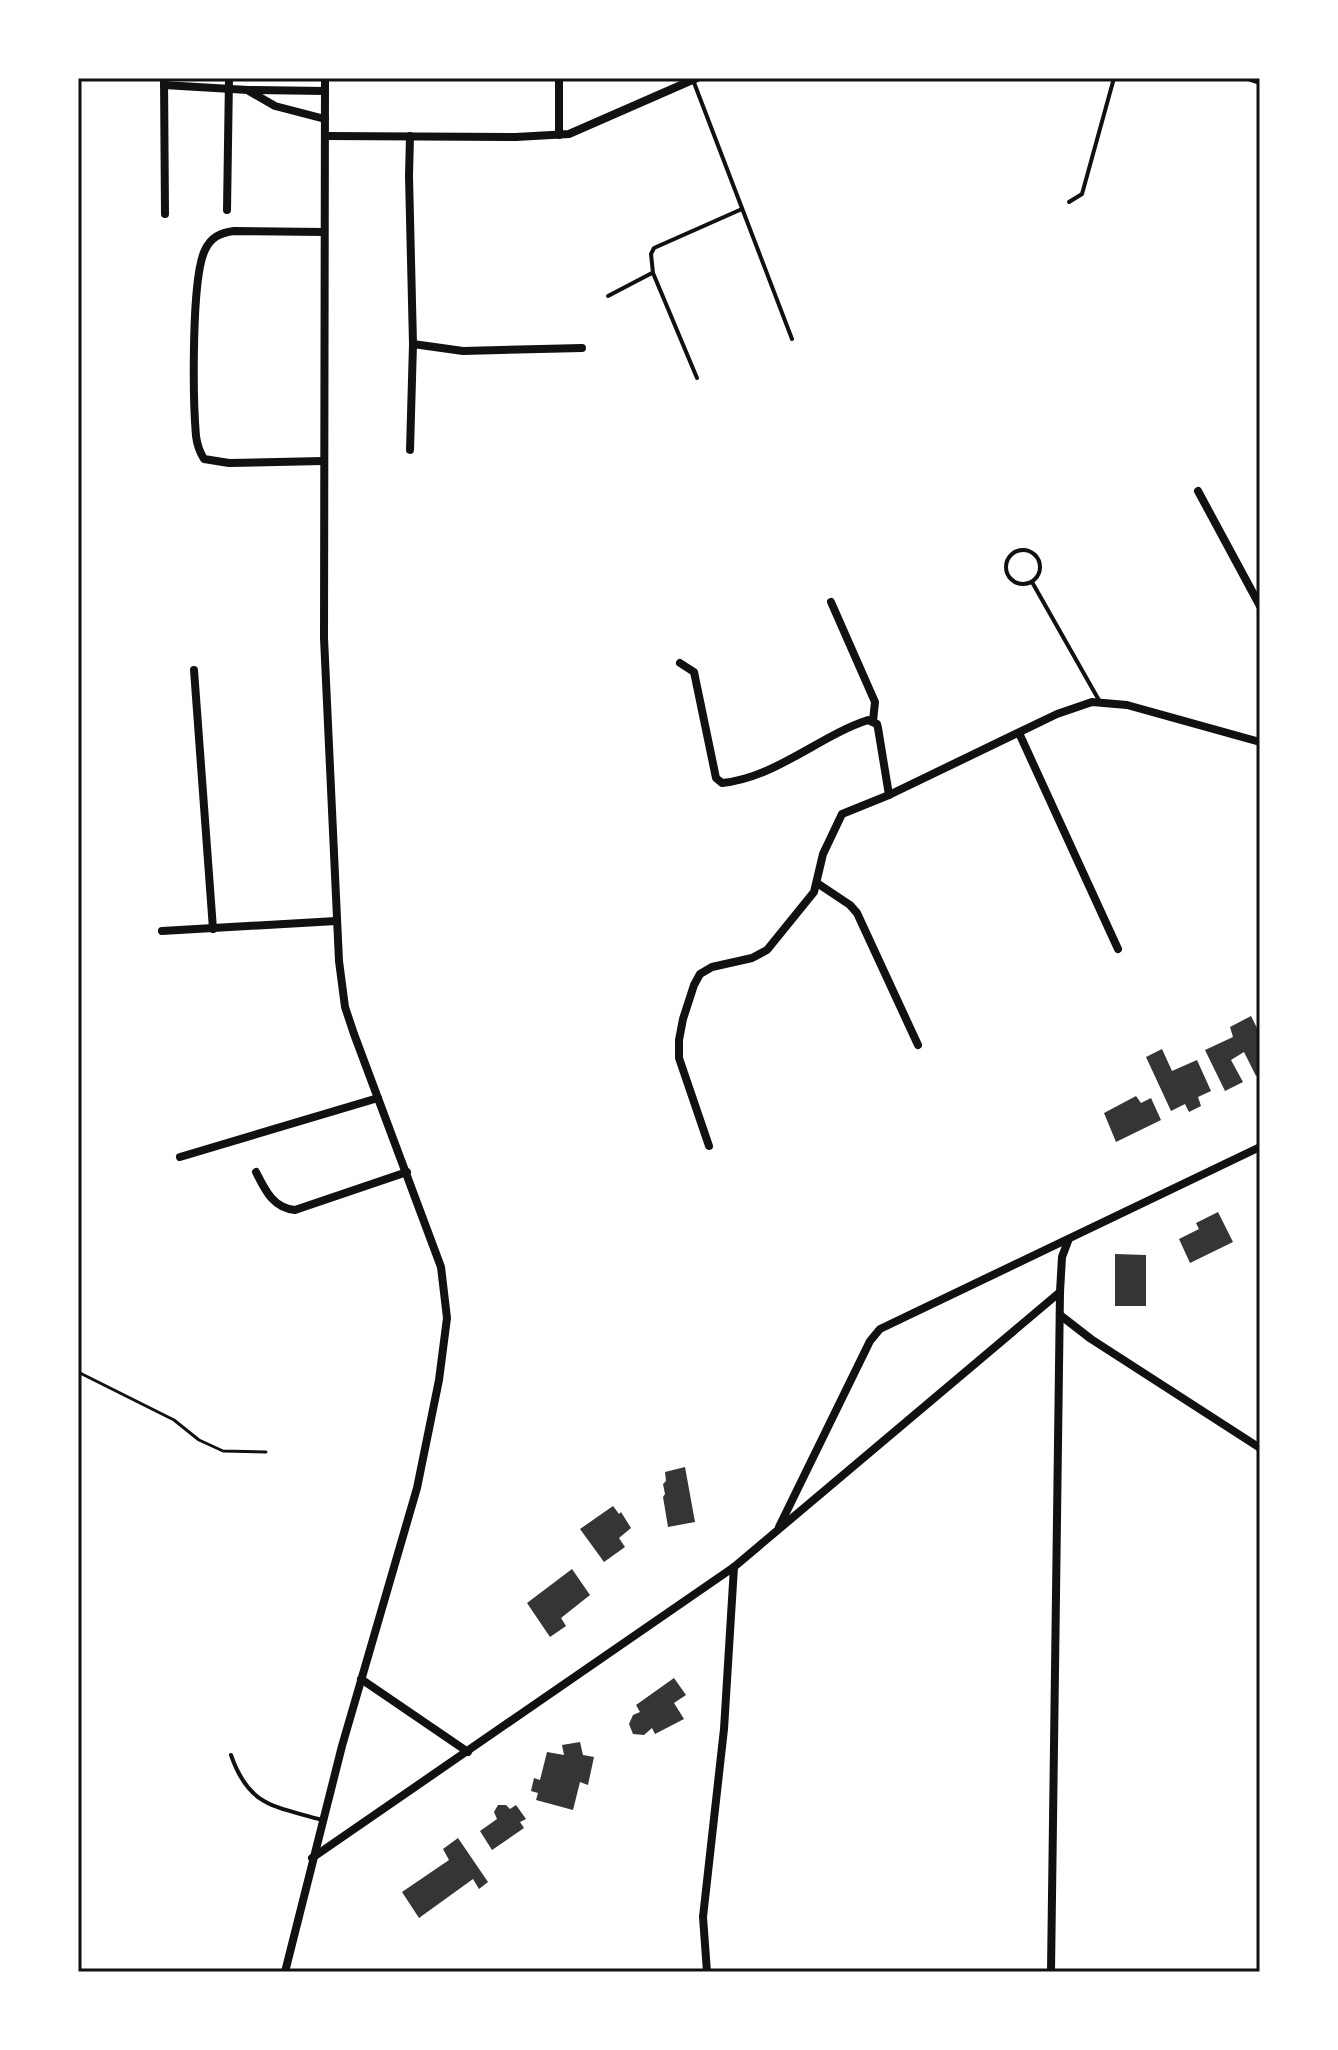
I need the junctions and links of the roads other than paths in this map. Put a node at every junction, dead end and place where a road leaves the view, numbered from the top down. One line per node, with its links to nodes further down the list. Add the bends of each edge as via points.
1 (229, 78): 9 (street)
2 (325, 78): 11 (street)
3 (559, 78): 13 (street)
4 (1114, 78): 16 (lane, via 1082,194)
5 (1251, 78): 7 (street)
6 (695, 79): 13 (street); 17 (lane)
7 (1260, 81)
8 (164, 82): 9 (street); 19 (street)
9 (229, 89): 10 (street); 18 (street)
10 (248, 90): 11 (street); 12 (street, via 275,106)
11 (325, 91): 12 (street)
12 (325, 119): 14 (street)
13 (559, 135): 15 (street)
14 (325, 136): 15 (street); 20 (street)
15 (410, 136): 24 (street)
16 (1069, 202)
17 (742, 209): 21 (lane, via 654,248); 23 (lane)
18 (227, 210)
19 (165, 214)
20 (324, 232): 28 (street); 28 (street, via 234,231 211,240 201,259 195,347 196,437 204,459)
21 (653, 273): 22 (lane); 26 (lane)
22 (608, 296)
23 (792, 339)
24 (413, 344): 25 (street, via 479,352); 27 (street)
25 (582, 348)
26 (697, 378)
27 (410, 450)
28 (323, 461): 41 (street, via 324,638)
29 (1198, 491): 32 (street)
30 (1032, 582): 30 (lane, via 1018,584 1008,575 1014,552 1031,552 1038,559 1038,576); 35 (lane)
31 (831, 602): 36 (street, via 875,702)
32 (1260, 606)
33 (680, 663): 36 (street, via 694,672 716,778 722,783)
34 (194, 670): 42 (street)
35 (1100, 702): 37 (street, via 1080,705); 38 (street)
36 (873, 721): 39 (street)
37 (1019, 733): 39 (street); 44 (street)
38 (1260, 742)
39 (889, 795): 40 (street, via 842,814 823,854)
40 (817, 883): 45 (street, via 861,919); 47 (street, via 767,950 712,967 696,979 678,1049)
41 (336, 921): 42 (street); 46 (street, via 345,1007)
42 (213, 929): 43 (street)
43 (162, 931)
44 (1118, 949)
45 (918, 1045)
46 (378, 1098): 49 (street); 51 (street)
47 (709, 1146)
48 (1260, 1147): 52 (street)
49 (180, 1157)
50 (256, 1172): 51 (street, via 276,1203 295,1210)
51 (407, 1172): 58 (street, via 441,1267 445,1346 417,1488)
52 (1068, 1241): 53 (street); 56 (street, via 875,1334)
53 (1060, 1292): 54 (street); 56 (street)
54 (1060, 1315): 55 (street); 65 (street)
55 (1260, 1448)
56 (776, 1532): 57 (street)
57 (734, 1567): 59 (street); 64 (street, via 724,1729 703,1917)
58 (361, 1679): 59 (street); 61 (street)
59 (468, 1752): 62 (street)
60 (231, 1755): 61 (lane, via 238,1777 252,1794)
61 (322, 1820): 62 (street)
62 (312, 1858): 63 (street)
63 (285, 1972)
64 (707, 1972)
65 (1051, 1972)

